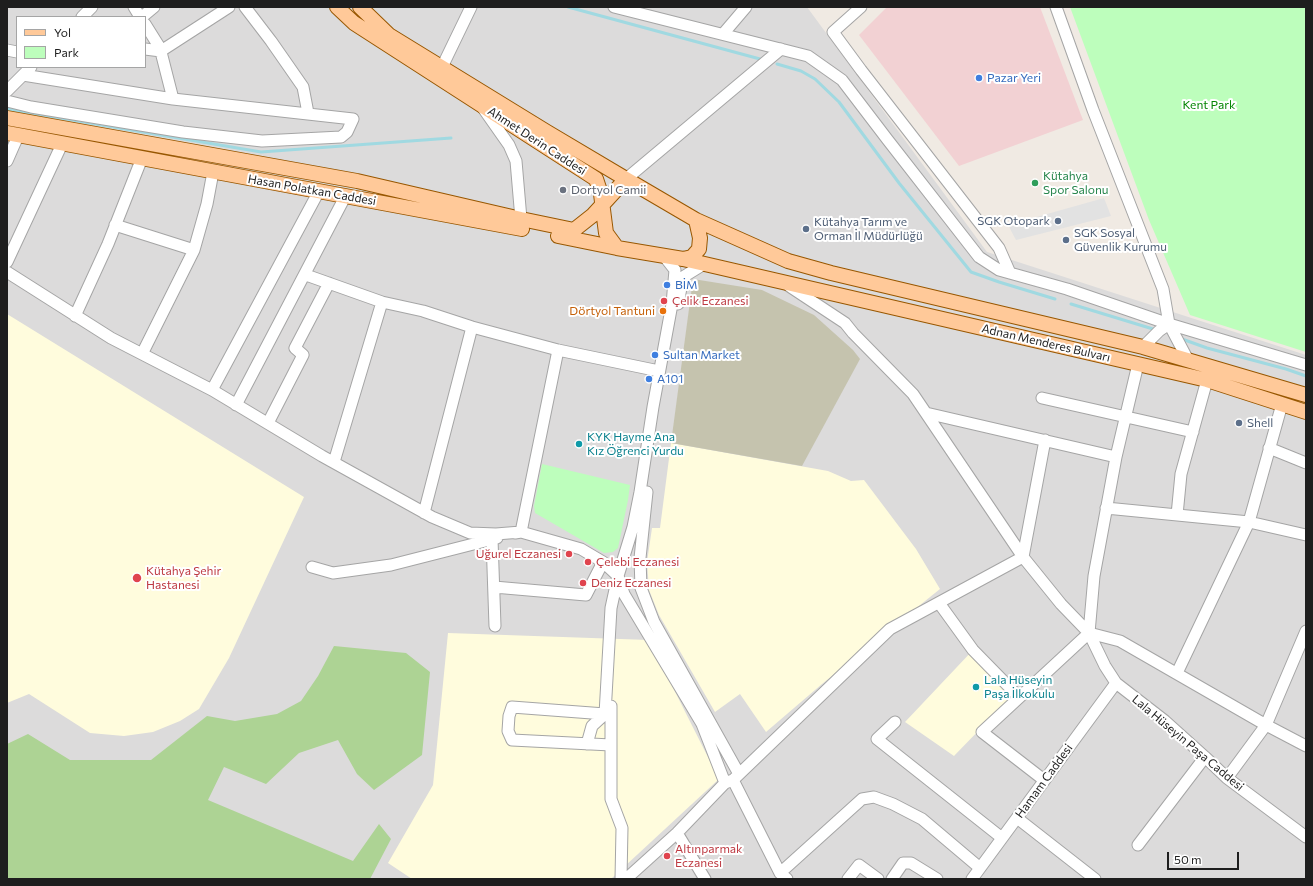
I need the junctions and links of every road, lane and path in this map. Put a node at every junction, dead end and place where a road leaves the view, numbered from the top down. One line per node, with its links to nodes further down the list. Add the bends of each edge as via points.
1 (92, 7): 14 (street)
2 (134, 7): 15 (street)
3 (154, 7): 16 (street)
4 (229, 7): 21 (street)
5 (245, 7): 29 (street, via 303,87)
6 (337, 7): 28 (main road, Ahmet Derin Caddesi, via 354,23)
7 (360, 7): 22 (main road, Ahmet Derin Caddesi, via 389,34)
8 (471, 7): 22 (street)
9 (614, 7): 13 (street)
10 (746, 7): 18 (street)
11 (861, 7): 51 (street, via 833,32 999,248)
12 (1056, 7): 57 (street, via 1163,289)
13 (634, 9): 18 (street)
14 (83, 16)
15 (140, 16)
16 (142, 16)
17 (146, 26): 21 (street)
18 (723, 34): 20 (street)
19 (146, 49): 21 (street)
20 (781, 49): 36 (street); 51 (street, via 808,56 842,80 979,257 999,270)
21 (161, 51): 26 (street)
22 (442, 67): 36 (main road, Ahmet Derin Caddesi)
23 (30, 68): 24 (street)
24 (23, 75): 25 (street); 26 (street)
25 (7, 91)
26 (173, 99): 29 (street)
27 (7, 101): 29 (street, via 183,132 262,141 342,137 353,119)
28 (482, 106): 39 (main road, Ahmet Derin Caddesi, via 596,179); 40 (street, via 509,145 516,161)
29 (308, 113)
30 (7, 118): 40 (main road, Hasan Polatkan Caddesi, via 357,181)
31 (13, 135): 32 (main road, Hasan Polatkan Caddesi); 34 (street)
32 (62, 144): 33 (main road, Hasan Polatkan Caddesi); 48 (street)
33 (142, 158): 35 (main road, Hasan Polatkan Caddesi); 42 (street)
34 (7, 161)
35 (213, 172): 37 (main road, Hasan Polatkan Caddesi); 44 (street)
36 (626, 179): 39 (main road); 41 (main road, Ahmet Derin Caddesi)
37 (319, 191): 38 (main road, Hasan Polatkan Caddesi); 67 (street)
38 (346, 196): 43 (main road, Hasan Polatkan Caddesi); 52 (street)
39 (602, 205): 40 (main road, Hasan Polatkan Caddesi, via 574,230); 43 (main road, Ahmet Derin Caddesi, via 606,234)
40 (521, 219)
41 (696, 220): 46 (main road, via 700,238 699,249 692,256); 47 (main road, Ahmet Derin Caddesi)
42 (115, 225): 44 (street); 56 (street)
43 (617, 248): 45 (main road)
44 (194, 250): 61 (street)
45 (664, 256): 46 (main road); 65 (street, via 675,270 672,304)
46 (683, 259): 49 (main road)
47 (788, 261): 59 (main road, Adnan Menderes Bulvarı)
48 (7, 262)
49 (704, 264): 53 (main road); 91 (street, via 683,277 646,497)
50 (7, 272): 56 (street)
51 (1010, 273): 57 (street, via 1067,289)
52 (306, 275): 54 (street); 71 (street)
53 (784, 282): 63 (main road, Adnan Menderes Bulvarı); 73 (street, via 845,323 913,394)
54 (329, 283): 55 (street); 75 (street, via 295,348 303,355)
55 (382, 302): 58 (street, via 423,311); 80 (street)
56 (75, 316): 61 (street)
57 (1169, 324): 59 (street); 62 (street); 64 (street)
58 (472, 327): 60 (street); 83 (street)
59 (1143, 347): 62 (main road, Adnan Menderes Bulvarı)
60 (558, 350): 65 (street); 86 (street)
61 (142, 354): 67 (street)
62 (1188, 360): 68 (main road, Adnan Menderes Bulvarı)
63 (1138, 364): 66 (main road, Adnan Menderes Bulvarı); 74 (street)
64 (1306, 365)
65 (659, 371): 90 (street, via 640,492)
66 (1207, 380): 70 (main road, Adnan Menderes Bulvarı); 76 (street)
67 (212, 390): 71 (street)
68 (1306, 395)
69 (1042, 398): 74 (street)
70 (1282, 404): 72 (main road, Adnan Menderes Bulvarı); 78 (street)
71 (236, 405): 75 (street)
72 (1306, 412)
73 (926, 413): 77 (street); 89 (street)
74 (1126, 417): 76 (street); 79 (street)
75 (268, 423): 80 (street)
76 (1193, 432): 84 (street, via 1181,474)
77 (1045, 440): 79 (street); 89 (street)
78 (1269, 448): 81 (street); 85 (street)
79 (1116, 457): 82 (street)
80 (334, 462): 83 (street)
81 (1306, 463)
82 (1106, 508): 84 (street); 101 (street, via 1094,576)
83 (424, 513): 86 (street, via 470,533)
84 (1177, 515): 85 (street)
85 (1249, 522): 87 (street); 102 (street)
86 (521, 532): 88 (street); 92 (street, via 581,549)
87 (1306, 535)
88 (492, 539): 93 (street, via 391,565 333,573); 95 (street)
89 (1023, 557): 98 (street); 101 (street, via 1060,604)
90 (623, 558): 91 (street); 94 (street)
91 (640, 558): 96 (street)
92 (602, 562): 94 (street); 95 (street, via 586,595)
93 (312, 567)
94 (618, 576): 97 (street); 105 (street, via 611,608)
95 (494, 587): 99 (street)
96 (641, 588): 97 (street); 113 (street, via 654,622)
97 (624, 594): 105 (street, via 616,609 617,625); 113 (street)
98 (939, 603): 104 (street, via 973,650); 113 (street, via 890,629)
99 (495, 626)
100 (1306, 631): 107 (street)
101 (1089, 633): 102 (street, via 1120,641); 103 (street, Lala Hüseyin Paşa Caddesi, via 1104,666); 104 (street)
102 (1177, 673): 107 (street)
103 (1116, 683): 111 (street, Lala Hüseyin Paşa Caddesi, via 1165,721); 114 (street, Hamam Caddesi)
104 (1020, 697): 114 (street, via 982,732)
105 (608, 715): 108 (street, via 592,726); 108 (street, via 512,707 508,731 512,740); 109 (street)
106 (896, 722): 118 (street, via 877,739)
107 (1266, 725): 110 (street); 112 (street)
108 (587, 744): 109 (street)
109 (611, 745): 123 (street, via 611,799 622,828)
110 (1306, 746)
111 (1205, 757): 112 (street, Lala Hüseyin Paşa Caddesi); 119 (street)
112 (1227, 778): 117 (street, Lala Hüseyin Paşa Caddesi)
113 (733, 779): 116 (street); 121 (street)
114 (1044, 780): 115 (street, Hamam Caddesi)
115 (1017, 818): 118 (street, Hamam Caddesi); 122 (street)
116 (677, 833): 123 (street); 124 (street)
117 (1306, 837)
118 (1002, 838): 120 (street, Hamam Caddesi)
119 (1138, 844)
120 (979, 875): 121 (street, via 922,819 874,797 862,799)
121 (784, 876)
122 (1090, 878)
123 (625, 879)
124 (705, 879)
125 (848, 879): 126 (street, via 859,866)
126 (878, 879)
127 (892, 879): 128 (street, via 904,863 911,863)
128 (937, 879)

